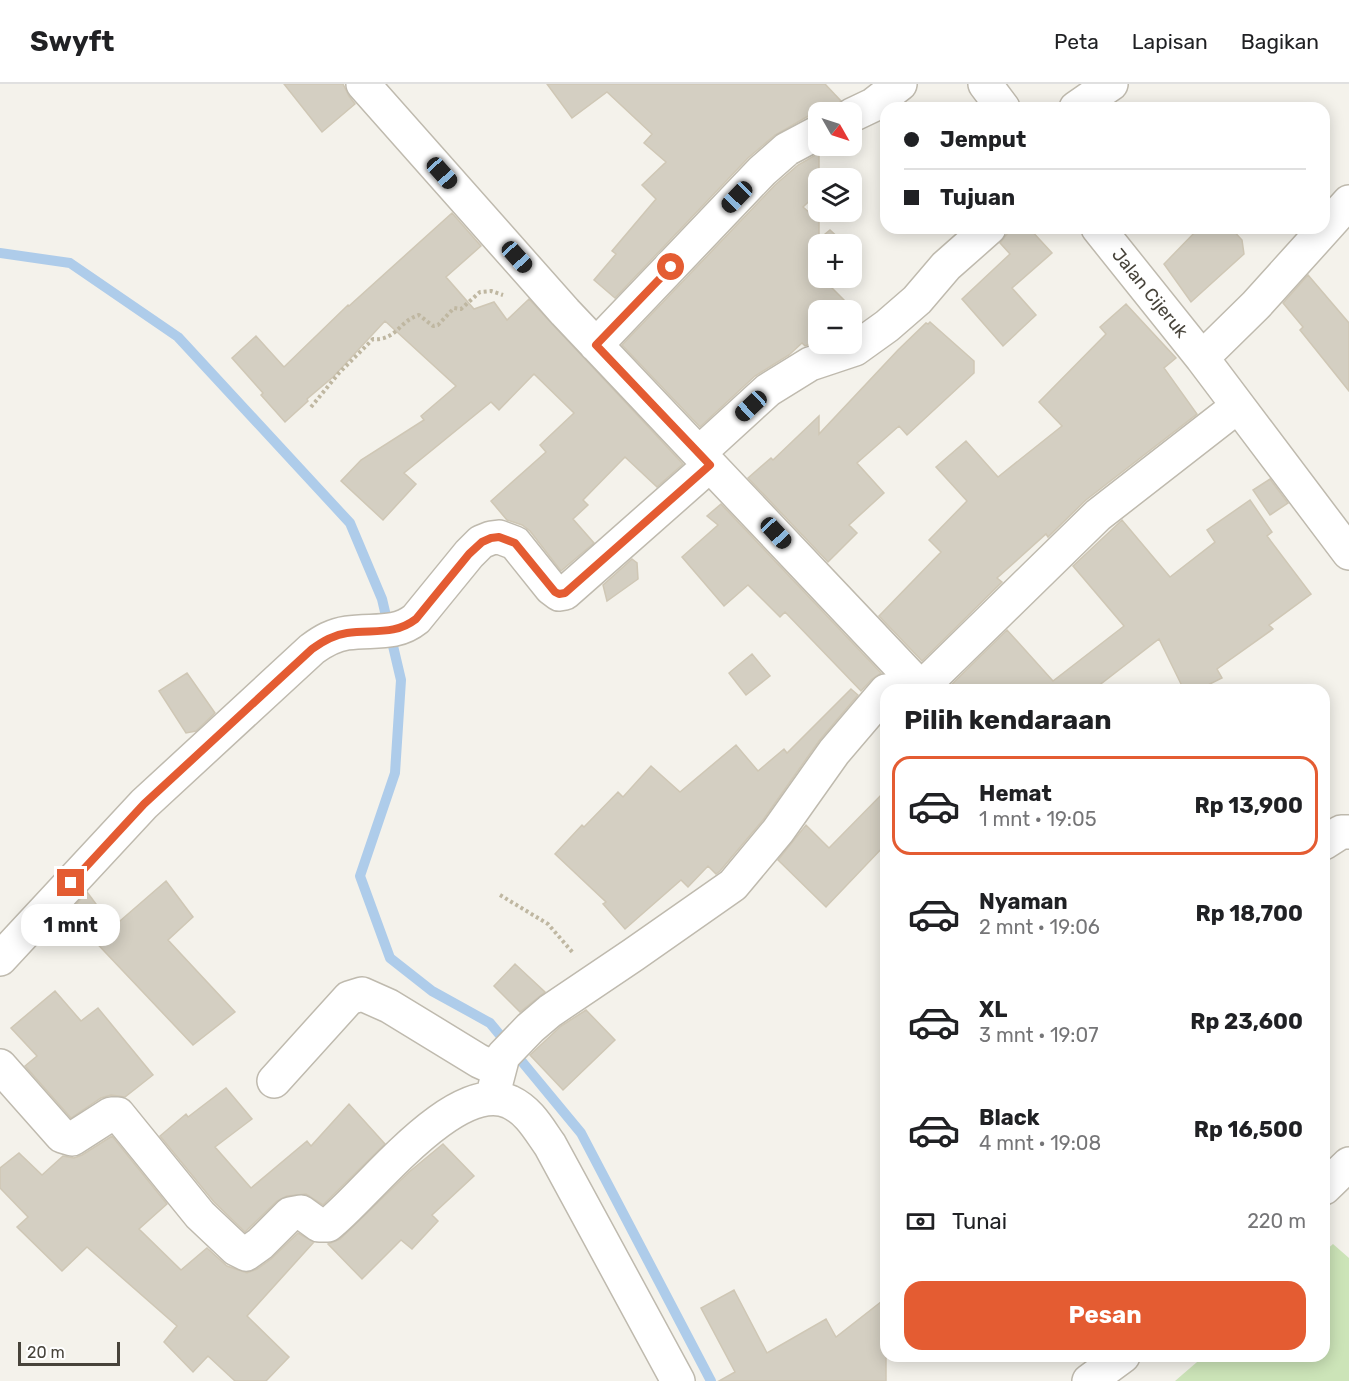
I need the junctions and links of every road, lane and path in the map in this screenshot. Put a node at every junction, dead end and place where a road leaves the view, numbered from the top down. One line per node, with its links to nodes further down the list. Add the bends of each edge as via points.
1 (363, 84): 14 (street)
2 (900, 84): 7 (street)
3 (985, 84): 5 (street)
4 (1111, 84): 6 (street)
5 (998, 102)
6 (1085, 102)
7 (862, 110)
8 (808, 138): 15 (street, via 787,149 762,171)
9 (1349, 202): 10 (street)
10 (1330, 223)
11 (982, 234): 19 (street, via 887,326 855,349 810,364 768,390)
12 (1103, 234): 16 (street, Jalan Cijeruk)
13 (1320, 234): 16 (street)
14 (531, 273): 15 (street); 18 (path, via 506,295 480,292 461,309 454,308 438,325 432,326 418,315 387,338 373,339)
15 (596, 345): 19 (street)
16 (1202, 358): 17 (street, Jalan Cijeruk)
17 (1238, 406): 20 (street, Jalan Cijeruk); 22 (street, via 1098,515)
18 (311, 407)
19 (705, 459): 21 (street); 27 (street, via 565,593 555,592 515,543 491,538 469,554 416,619 399,630 346,633 329,637 312,649 144,804)
20 (1349, 553)
21 (903, 684)
22 (907, 684)
23 (880, 709): 28 (street, via 834,752 778,831 733,885)
24 (1349, 832): 25 (street)
25 (1330, 839)
26 (500, 896): 28 (path, via 548,924)
27 (0, 959)
28 (596, 980): 30 (street, via 550,1011)
29 (0, 1066): 30 (street, via 68,1139 111,1114 118,1114 200,1215 246,1254 290,1214 302,1212 319,1225 328,1225 400,1154 431,1126 464,1107)
30 (503, 1066): 31 (street, via 479,1061 389,1006 362,994 349,998); 33 (street, via 509,1102 529,1114 550,1144)
31 (274, 1081)
32 (1115, 1362): 34 (street)
33 (678, 1381)
34 (1089, 1381)

